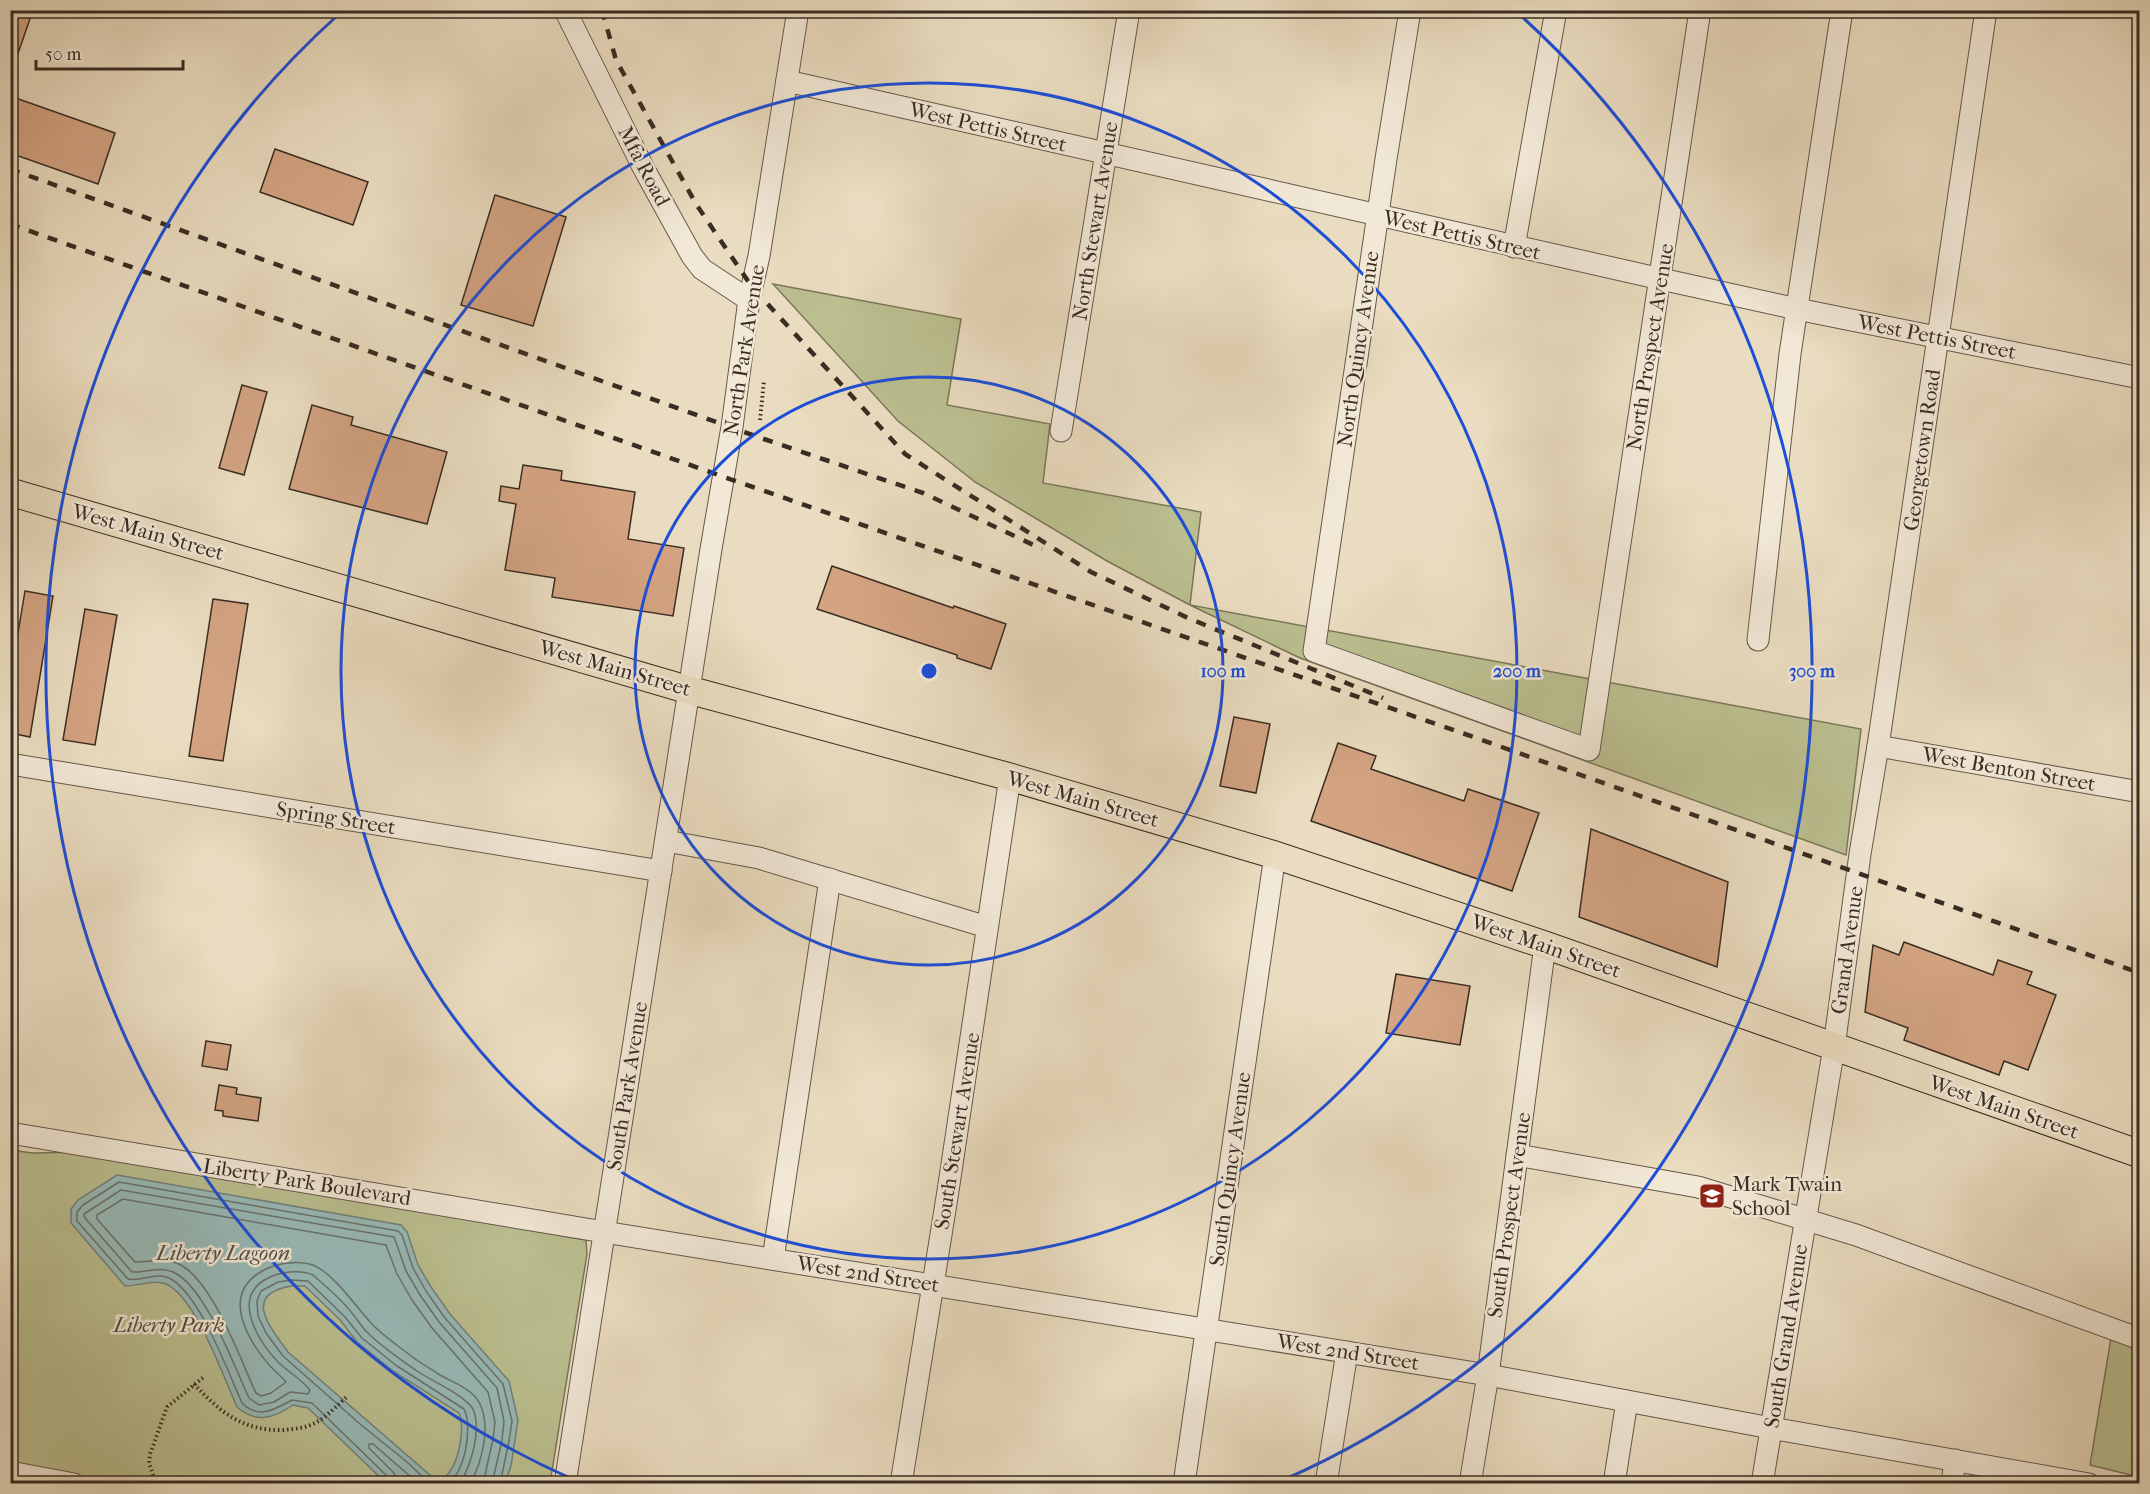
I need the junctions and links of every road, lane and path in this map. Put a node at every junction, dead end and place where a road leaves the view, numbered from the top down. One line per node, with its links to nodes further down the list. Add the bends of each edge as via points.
1 (566, 10): 14 (street, Mfa Road, via 644,169 692,256 702,269)
2 (798, 10): 9 (street, North Park Avenue)
3 (1129, 10): 10 (street, North Stewart Avenue)
4 (1410, 10): 11 (street, North Quincy Avenue)
5 (1556, 10): 12 (street)
6 (1700, 10): 13 (street, North Prospect Avenue)
7 (1842, 10): 15 (street)
8 (1986, 10): 16 (street, Georgetown Road)
9 (787, 81): 10 (street, West Pettis Street); 14 (street, North Park Avenue)
10 (1106, 154): 11 (street, West Pettis Street); 20 (street, North Stewart Avenue)
11 (1377, 216): 12 (street, West Pettis Street); 24 (street, North Quincy Avenue, via 1314,651)
12 (1514, 246): 13 (street, West Pettis Street)
13 (1661, 279): 15 (street, West Pettis Street); 24 (street, North Prospect Avenue, via 1589,750)
14 (749, 300): 23 (street, North Park Avenue)
15 (1797, 309): 16 (street, West Pettis Street); 22 (street)
16 (1938, 337): 17 (street, West Pettis Street); 25 (street, Georgetown Road)
17 (2139, 378)
18 (764, 381): 19 (path)
19 (760, 420)
20 (1061, 431)
21 (10, 492): 23 (main road, West Main Street)
22 (1758, 640)
23 (689, 690): 27 (main road, West Main Street); 29 (street, South Park Avenue)
24 (1463, 705)
25 (1878, 746): 28 (street, West Benton Street); 30 (street, Georgetown Road)
26 (10, 764): 32 (street, Spring Street)
27 (1010, 777): 31 (main road, West Main Street); 34 (street, South Stewart Avenue)
28 (2139, 792)
29 (666, 841): 32 (street, South Park Avenue); 33 (street, via 759,858)
30 (1860, 854): 36 (street, Grand Avenue)
31 (1275, 855): 35 (main road, West Main Street); 44 (street, South Quincy Avenue)
32 (661, 871): 41 (street, South Park Avenue)
33 (830, 879): 34 (street); 42 (street)
34 (987, 927): 43 (street, South Stewart Avenue)
35 (1545, 945): 36 (main road, West Main Street); 39 (street, South Prospect Avenue)
36 (1834, 1047): 38 (main road, West Main Street); 40 (street, South Grand Avenue)
37 (10, 1133): 41 (street, Liberty Park Boulevard)
38 (2139, 1154)
39 (1517, 1155): 40 (street, via 1698,1187); 47 (street, South Prospect Avenue)
40 (1806, 1220): 45 (street, via 1856,1234); 52 (street, South Grand Avenue)
41 (604, 1232): 42 (street, West 2nd Street); 57 (street, South Park Avenue)
42 (773, 1259): 43 (street, West 2nd Street)
43 (933, 1285): 44 (street, West 2nd Street); 58 (street, South Stewart Avenue)
44 (1207, 1329): 46 (street, West 2nd Street); 59 (street, South Quincy Avenue)
45 (2139, 1339)
46 (1347, 1352): 47 (street, West 2nd Street); 60 (street)
47 (1488, 1375): 51 (street, West 2nd Street); 61 (street, South Prospect Avenue)
48 (205, 1376): 49 (path)
49 (194, 1384): 50 (path, via 225,1413 265,1430 295,1429 316,1423); 56 (path, via 167,1407 148,1463)
50 (348, 1396)
51 (1628, 1401): 52 (street, West 2nd Street); 62 (street)
52 (1771, 1428): 53 (street, West 2nd Street); 63 (street, South Grand Avenue)
53 (1955, 1460): 64 (street); 65 (street, West 2nd Street)
54 (10, 1472): 55 (street)
55 (74, 1484)
56 (156, 1484)
57 (565, 1484)
58 (901, 1484)
59 (1184, 1484)
60 (1326, 1484)
61 (1470, 1484)
62 (1614, 1484)
63 (1762, 1484)
64 (1952, 1484)
65 (2090, 1484)

